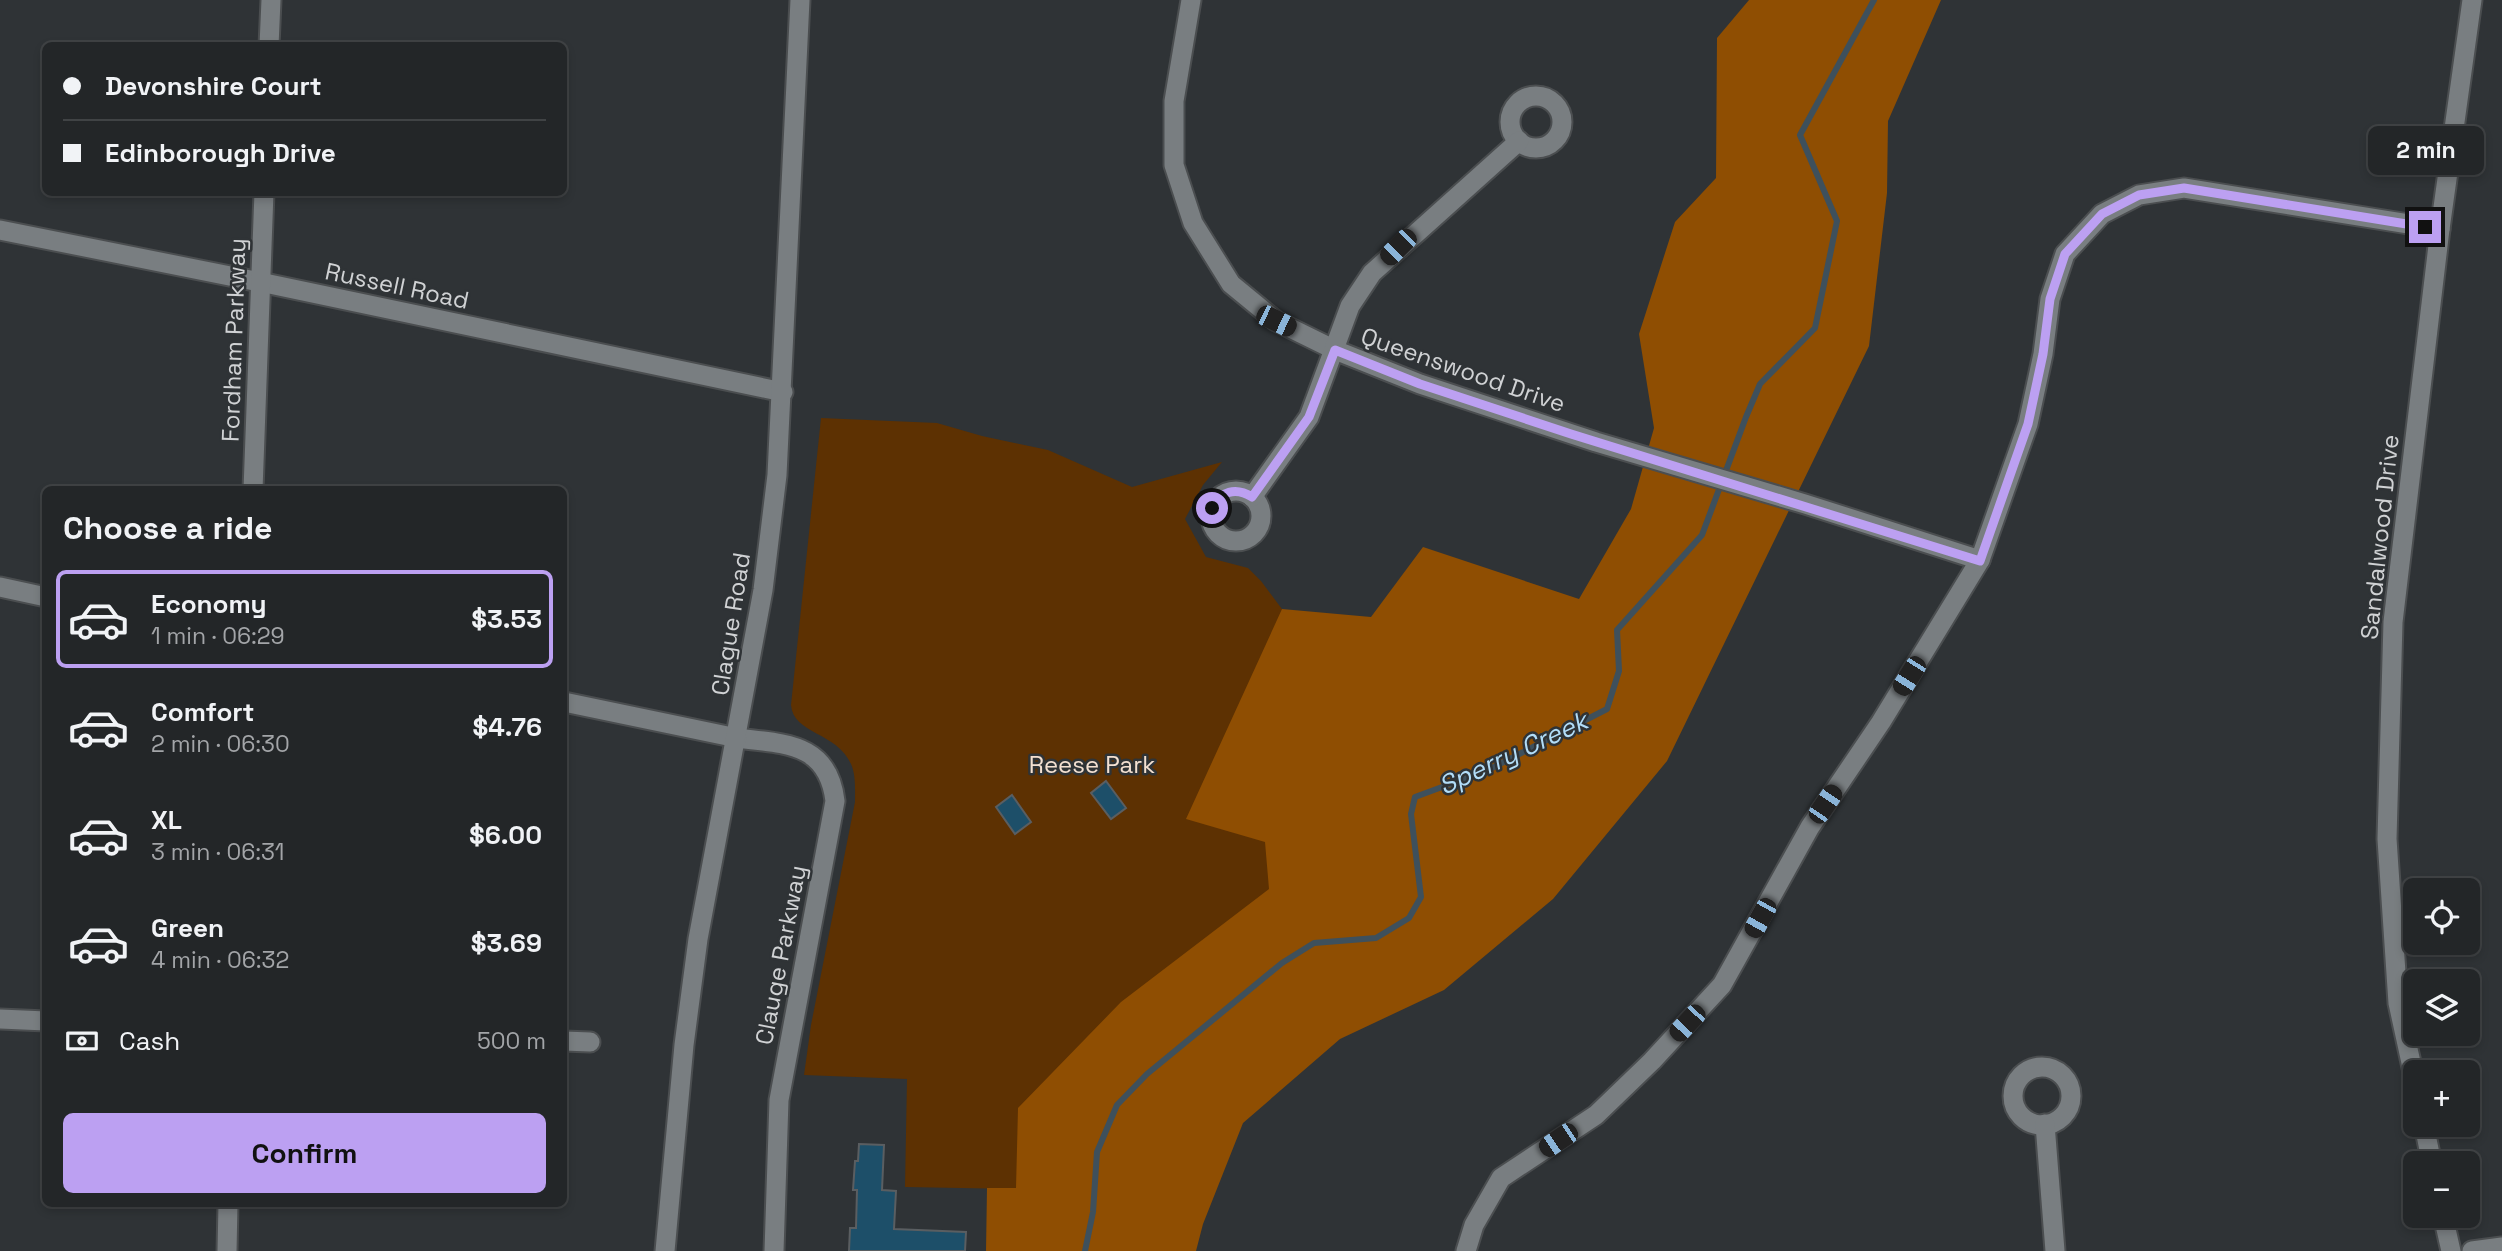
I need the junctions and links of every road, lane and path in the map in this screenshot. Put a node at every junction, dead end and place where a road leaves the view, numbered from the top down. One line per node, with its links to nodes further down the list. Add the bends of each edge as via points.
1 (271, 0): 5 (street)
2 (800, 0): 12 (street, Clague Road)
3 (1191, 0): 11 (street, Queenswood Drive, via 1174,101 1174,164 1193,223 1231,284 1276,321)
4 (2472, 0): 8 (street, Sandalwood Drive)
5 (269, 42)
6 (1519, 141): 11 (street, via 1372,273 1350,306)
7 (264, 196): 10 (street, Fordham Parkway)
8 (2440, 229): 15 (street, via 2184,188 2139,195 2102,214 2065,254 2050,299 2028,424); 24 (street, Sandalwood Drive, via 2393,622 2387,839 2399,1003)
9 (0, 230): 10 (street, Russell Road)
10 (260, 282): 12 (street, Russell Road); 13 (street, Fordham Parkway)
11 (1335, 350): 14 (street, via 1309,417); 15 (street, Queenswood Drive, via 1420,384 1596,442)
12 (783, 392): 19 (street, Clague Road, via 763,590)
13 (253, 486)
14 (1252, 497)
15 (1980, 561): 32 (street, via 1811,827 1723,985 1596,1115 1501,1178 1474,1225)
16 (0, 587): 17 (street)
17 (42, 596)
18 (567, 703): 19 (street, Clauge Parkway)
19 (737, 738): 30 (street, Clague Road, via 698,939); 31 (street, Clauge Parkway, via 804,749 834,786 835,801 779,1100)
20 (0, 1019): 21 (street)
21 (42, 1021)
22 (567, 1041): 23 (street)
23 (590, 1042)
24 (2411, 1060)
25 (2045, 1124): 33 (street)
26 (228, 1207): 29 (street)
27 (2446, 1228): 34 (street)
28 (2502, 1247): 35 (street)
29 (227, 1251)
30 (665, 1251)
31 (774, 1251)
32 (1466, 1251)
33 (2055, 1251)
34 (2451, 1251)
35 (2472, 1251)

